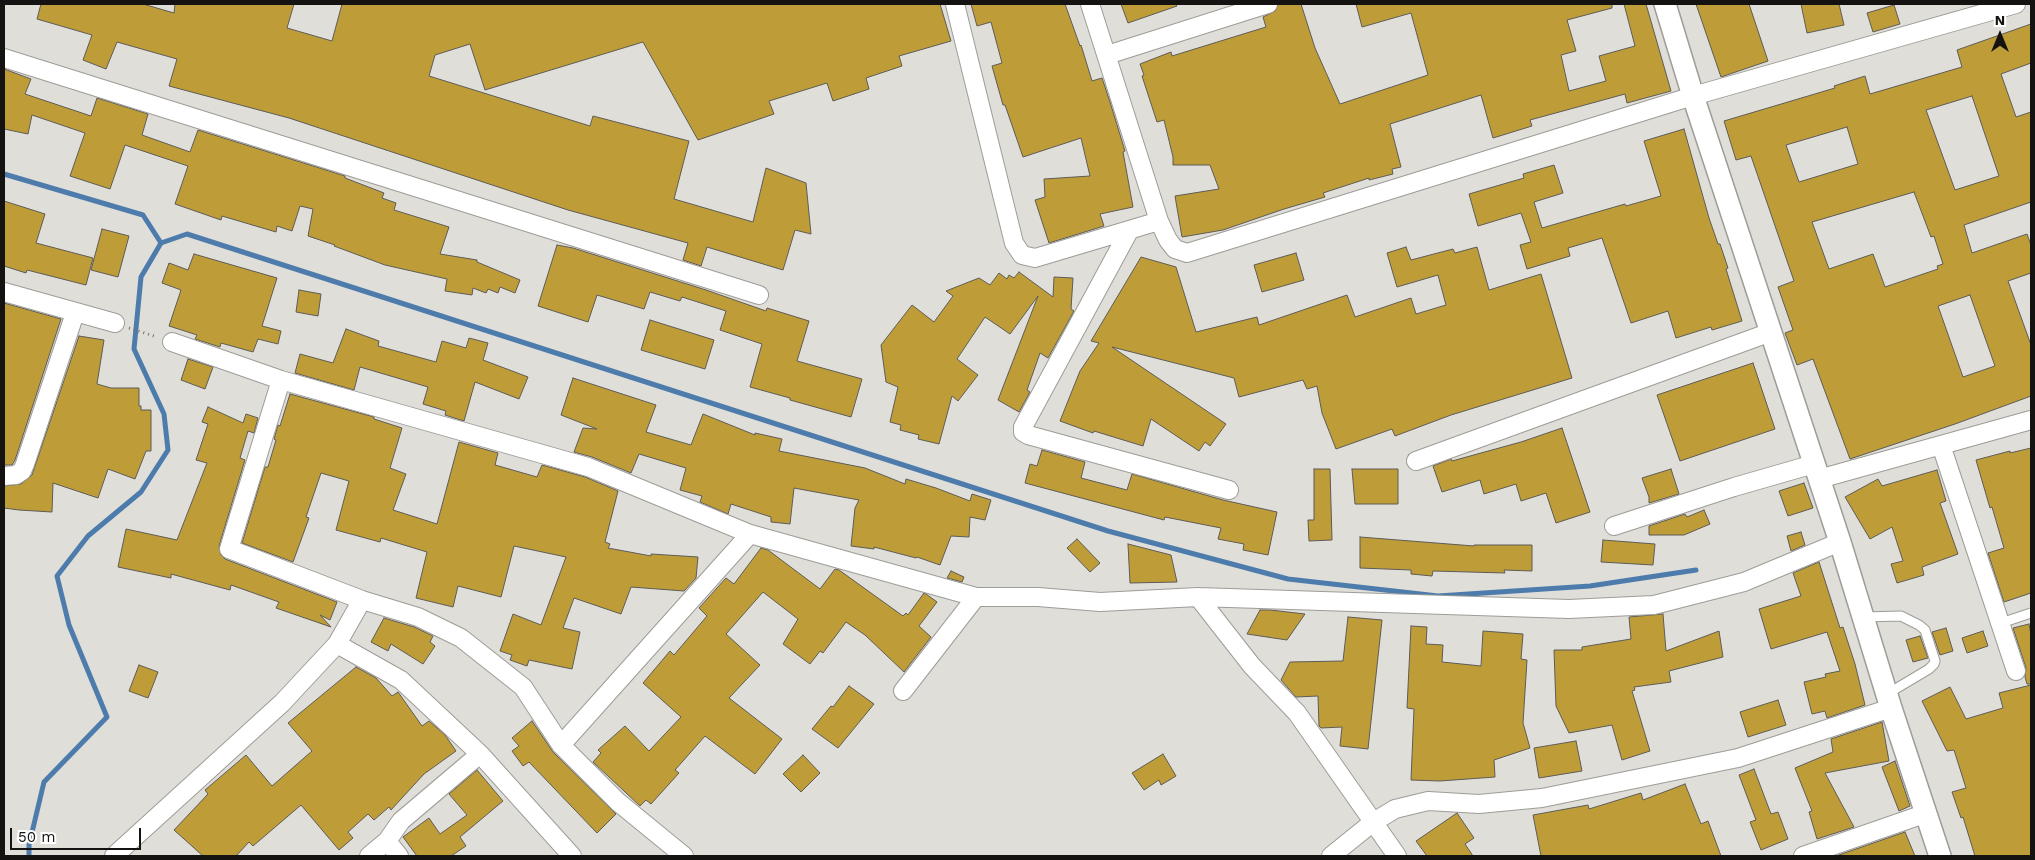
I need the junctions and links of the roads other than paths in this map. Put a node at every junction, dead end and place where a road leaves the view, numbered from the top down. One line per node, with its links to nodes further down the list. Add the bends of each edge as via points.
1 (955, 4): 10 (street, via 1014,243 1022,255 1035,258)
2 (1090, 4): 6 (street)
3 (1268, 4): 6 (street)
4 (1665, 4): 8 (street)
5 (2016, 4): 8 (street)
6 (1108, 55): 9 (street)
7 (4, 58): 12 (street)
8 (1693, 96): 9 (street, via 1186,253 1175,249); 15 (street)
9 (1159, 221): 10 (street)
10 (1128, 231): 23 (street, via 1023,427 1024,432)
11 (4, 292): 13 (street)
12 (759, 295)
13 (75, 313): 14 (street); 22 (street, via 22,471)
14 (115, 323)
15 (1771, 332): 20 (street); 21 (street)
16 (172, 342): 17 (street)
17 (280, 380): 25 (street, via 588,467); 29 (street, via 230,549)
18 (2031, 420): 19 (street)
19 (1941, 445): 21 (street); 32 (street)
20 (1416, 461)
21 (1816, 472): 24 (street, via 1734,487); 26 (street)
22 (4, 476)
23 (1228, 490)
24 (1614, 526)
25 (750, 534): 27 (street); 37 (street)
26 (1840, 542): 28 (street, via 1744,582 1654,605 1569,609); 31 (street)
27 (976, 597): 28 (street, via 1100,602); 35 (street)
28 (1198, 597): 40 (street, via 1252,666 1297,713)
29 (362, 600): 33 (street); 37 (street, via 418,617 468,644 523,687)
30 (2031, 613): 32 (lane)
31 (1863, 617): 36 (street); 36 (lane, via 1901,616 1919,625 1925,630 1935,661)
32 (2001, 623): 34 (street)
33 (337, 644): 38 (street, via 401,680); 42 (street, via 282,703)
34 (2016, 671)
35 (903, 691)
36 (1889, 701): 39 (street); 40 (street, via 1738,758 1542,798 1479,804 1428,801 1395,809)
37 (561, 745): 46 (street, via 618,802)
38 (480, 754): 41 (street, via 401,821); 45 (street)
39 (1927, 813): 49 (street); 50 (street)
40 (1372, 823): 47 (street); 48 (street)
41 (387, 841): 43 (street); 44 (street)
42 (114, 856)
43 (369, 856)
44 (399, 856)
45 (572, 856)
46 (684, 856)
47 (1331, 856)
48 (1397, 856)
49 (1803, 856)
50 (1940, 856)

